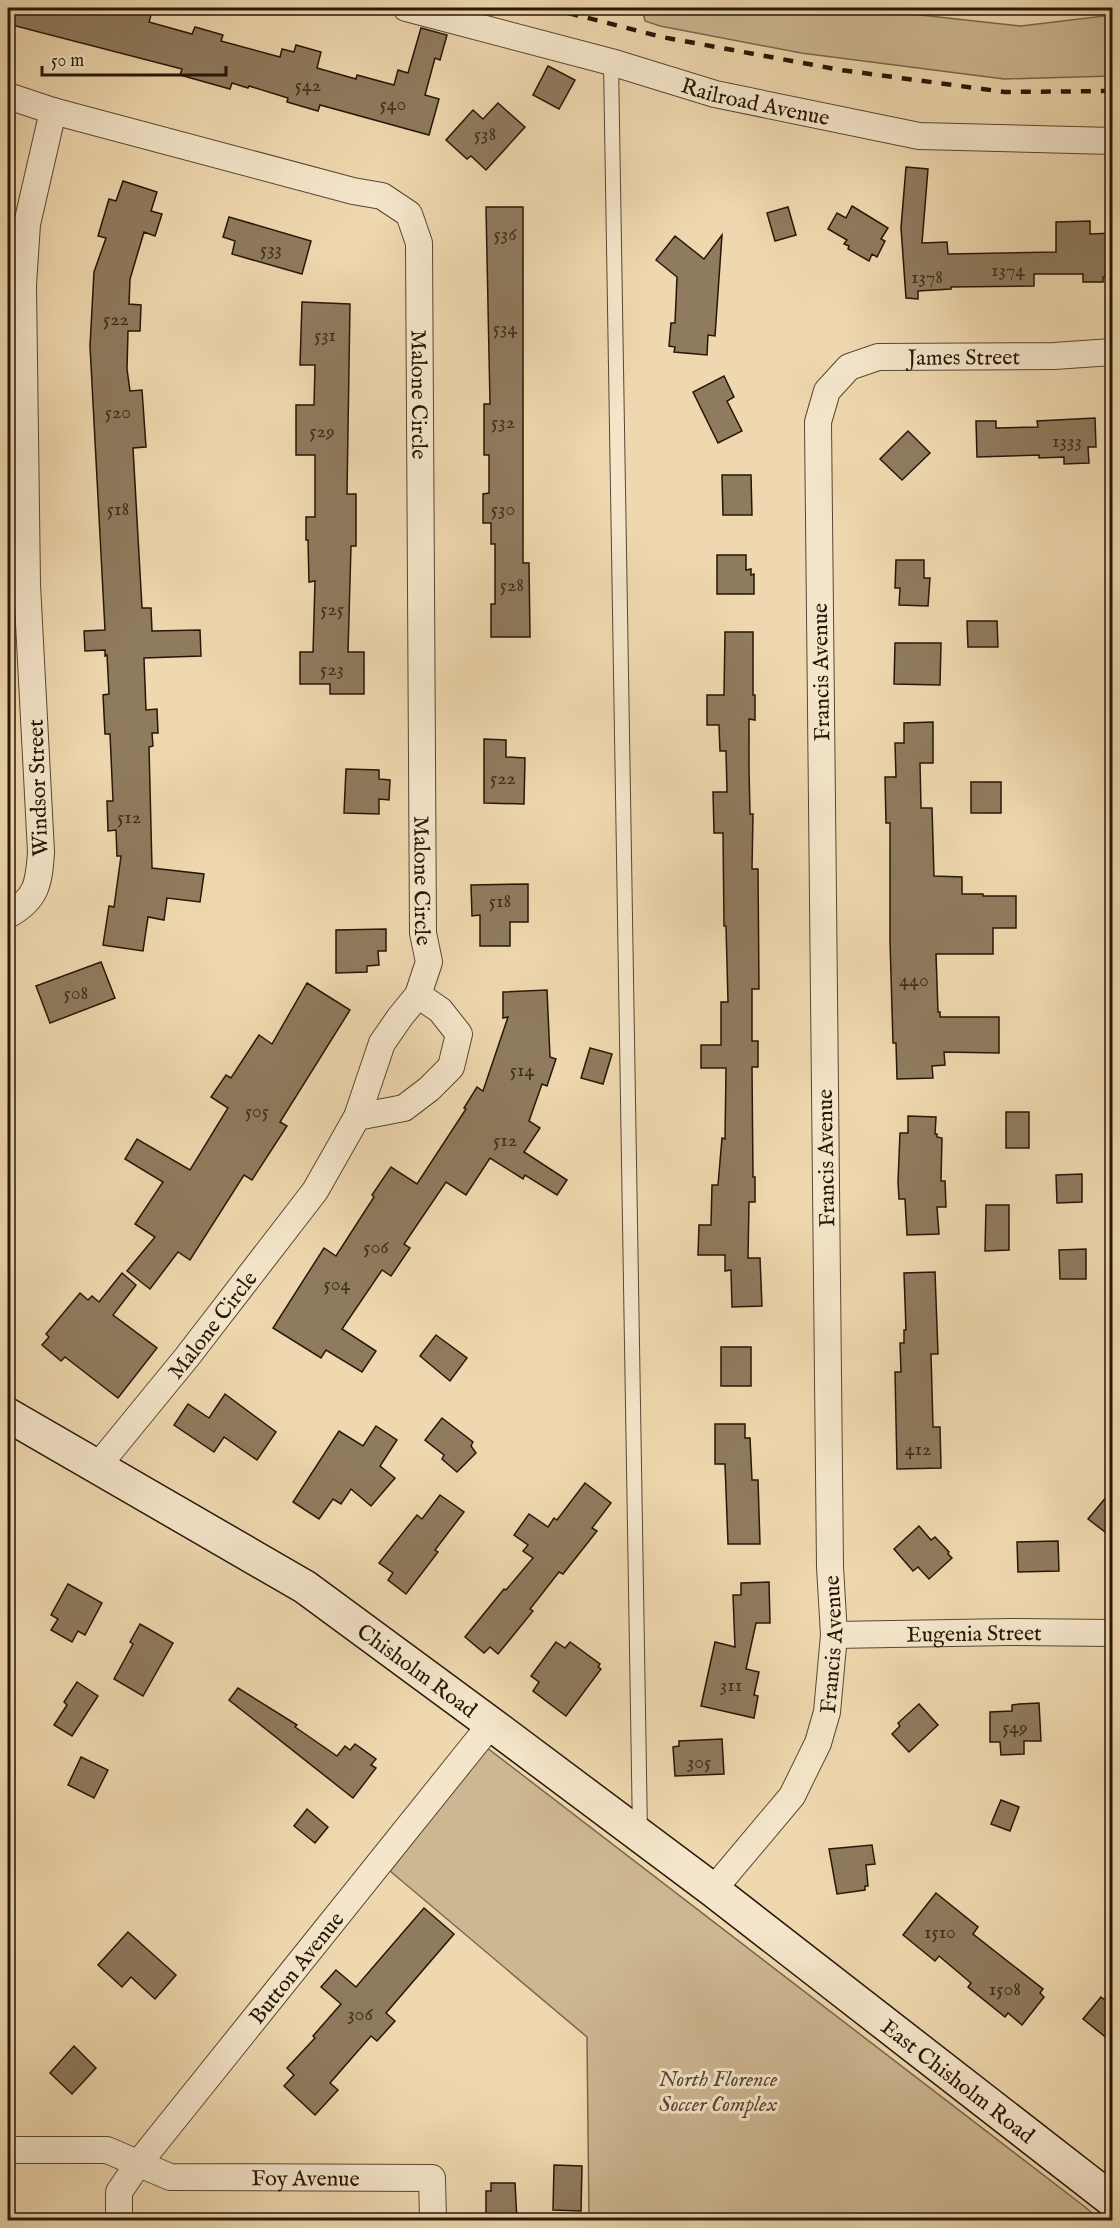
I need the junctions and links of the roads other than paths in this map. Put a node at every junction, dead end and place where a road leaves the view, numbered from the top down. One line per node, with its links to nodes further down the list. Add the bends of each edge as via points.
1 (406, 8): 2 (street, Railroad Avenue)
2 (611, 62): 5 (street, Railroad Avenue, via 715,94 919,136); 16 (lane)
3 (8, 96): 4 (street, Malone Circle)
4 (53, 111): 8 (street, Windsor Street, via 27,224 23,285 27,585 41,852 39,881 24,906); 9 (street, Malone Circle, via 382,196 409,214 419,243 423,933 429,962)
5 (1113, 141)
6 (1113, 352): 7 (street, James Street, via 878,357 849,367)
7 (826, 391): 14 (street, Francis Avenue, via 818,422 817,456 830,1567)
8 (8, 915)
9 (418, 995): 10 (street, Malone Circle, via 382,1043); 10 (street, via 440,1010 459,1034 451,1067 404,1108)
10 (357, 1117): 12 (street, Malone Circle, via 315,1191 188,1357)
11 (8, 1415): 12 (main road, Chisholm Road)
12 (97, 1467): 15 (main road, Chisholm Road, via 305,1587)
13 (1113, 1633): 14 (street, Eugenia Street)
14 (834, 1635): 17 (street, Francis Avenue, via 827,1712 818,1743 792,1796)
15 (491, 1724): 16 (main road, Chisholm Road); 20 (street, Button Avenue)
16 (640, 1835): 17 (main road, Chisholm Road)
17 (713, 1890): 18 (main road, Chisholm Road)
18 (804, 1962): 21 (main road, East Chisholm Road)
19 (8, 2150): 20 (street, via 107,2150)
20 (138, 2164): 22 (street, Button Avenue, via 119,2193); 23 (street, Foy Avenue, via 170,2177 432,2178)
21 (1113, 2199)
22 (119, 2220)
23 (433, 2220)

